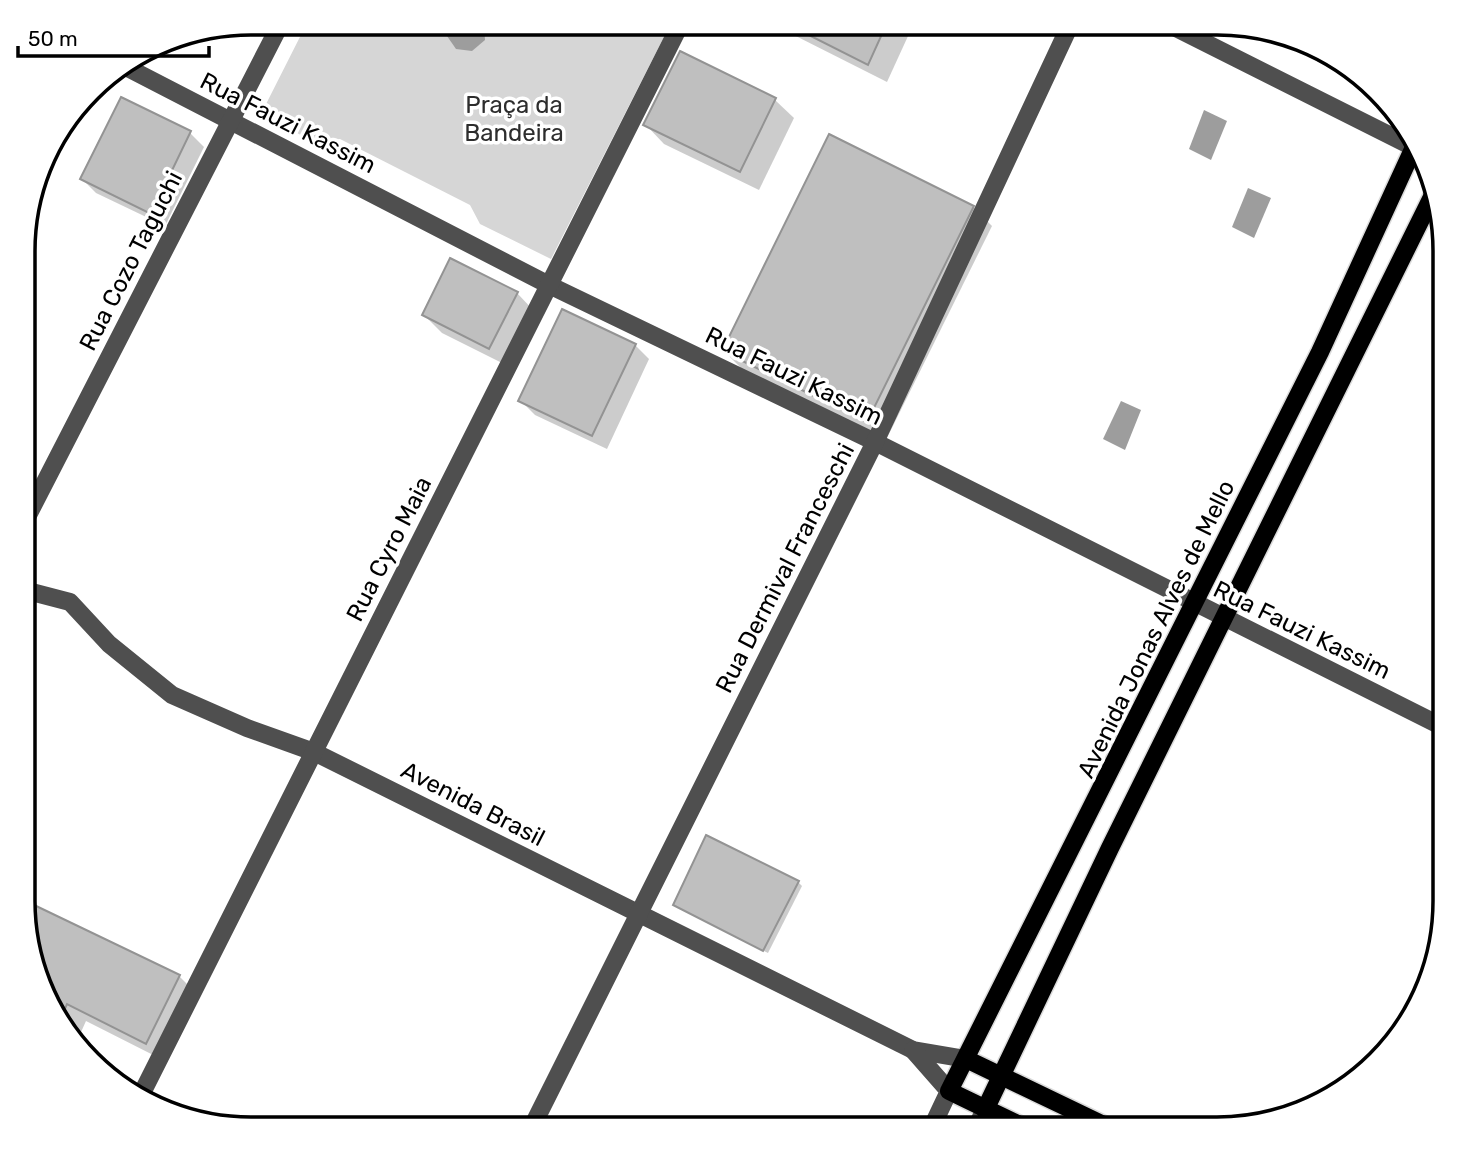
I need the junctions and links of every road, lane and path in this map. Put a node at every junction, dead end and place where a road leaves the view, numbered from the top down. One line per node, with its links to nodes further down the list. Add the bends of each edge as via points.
1 (275, 35): 6 (street, Rua Cozo Taguchi)
2 (675, 35): 10 (street, Rua Cyro Maia)
3 (1065, 35): 11 (street, Rua Dermival Franceschi)
4 (1190, 35): 7 (street)
5 (132, 70): 6 (street, Rua Fauzi Kassim)
6 (231, 120): 10 (street, Rua Fauzi Kassim); 12 (street, Rua Cozo Taguchi)
7 (1403, 141)
8 (1411, 156): 14 (main road, Avenida Jonas Alves de Mello)
9 (1428, 206): 15 (main road)
10 (549, 285): 11 (street, Rua Fauzi Kassim); 17 (street, Rua Cyro Maia)
11 (875, 442): 14 (street, Rua Fauzi Kassim); 18 (street, Rua Dermival Franceschi)
12 (35, 502)
13 (35, 593): 17 (street, Avenida Brasil, via 70,602 119,653 172,695)
14 (1196, 604): 15 (street, Rua Fauzi Kassim); 20 (main road, Avenida Jonas Alves de Mello)
15 (1224, 619): 16 (street, Rua Fauzi Kassim); 21 (main road)
16 (1433, 722)
17 (314, 752): 18 (street, Avenida Brasil); 22 (street, Rua Cyro Maia)
18 (638, 914): 19 (street, Avenida Brasil); 25 (street, Rua Dermival Franceschi)
19 (913, 1050): 20 (street, Avenida Brasil); 23 (street, Avenida Brasil)
20 (966, 1059): 21 (main road, Avenida Brasil); 23 (main road, Avenida Jonas Alves de Mello)
21 (1002, 1076): 24 (main road); 29 (main road, Avenida Brasil)
22 (144, 1089)
23 (950, 1091): 24 (main road, Avenida Brasil); 26 (street, Avenida Jonas Alves de Mello)
24 (985, 1110): 27 (street); 28 (main road, Avenida Brasil)
25 (537, 1117)
26 (936, 1117)
27 (981, 1117)
28 (1001, 1117)
29 (1087, 1117)

